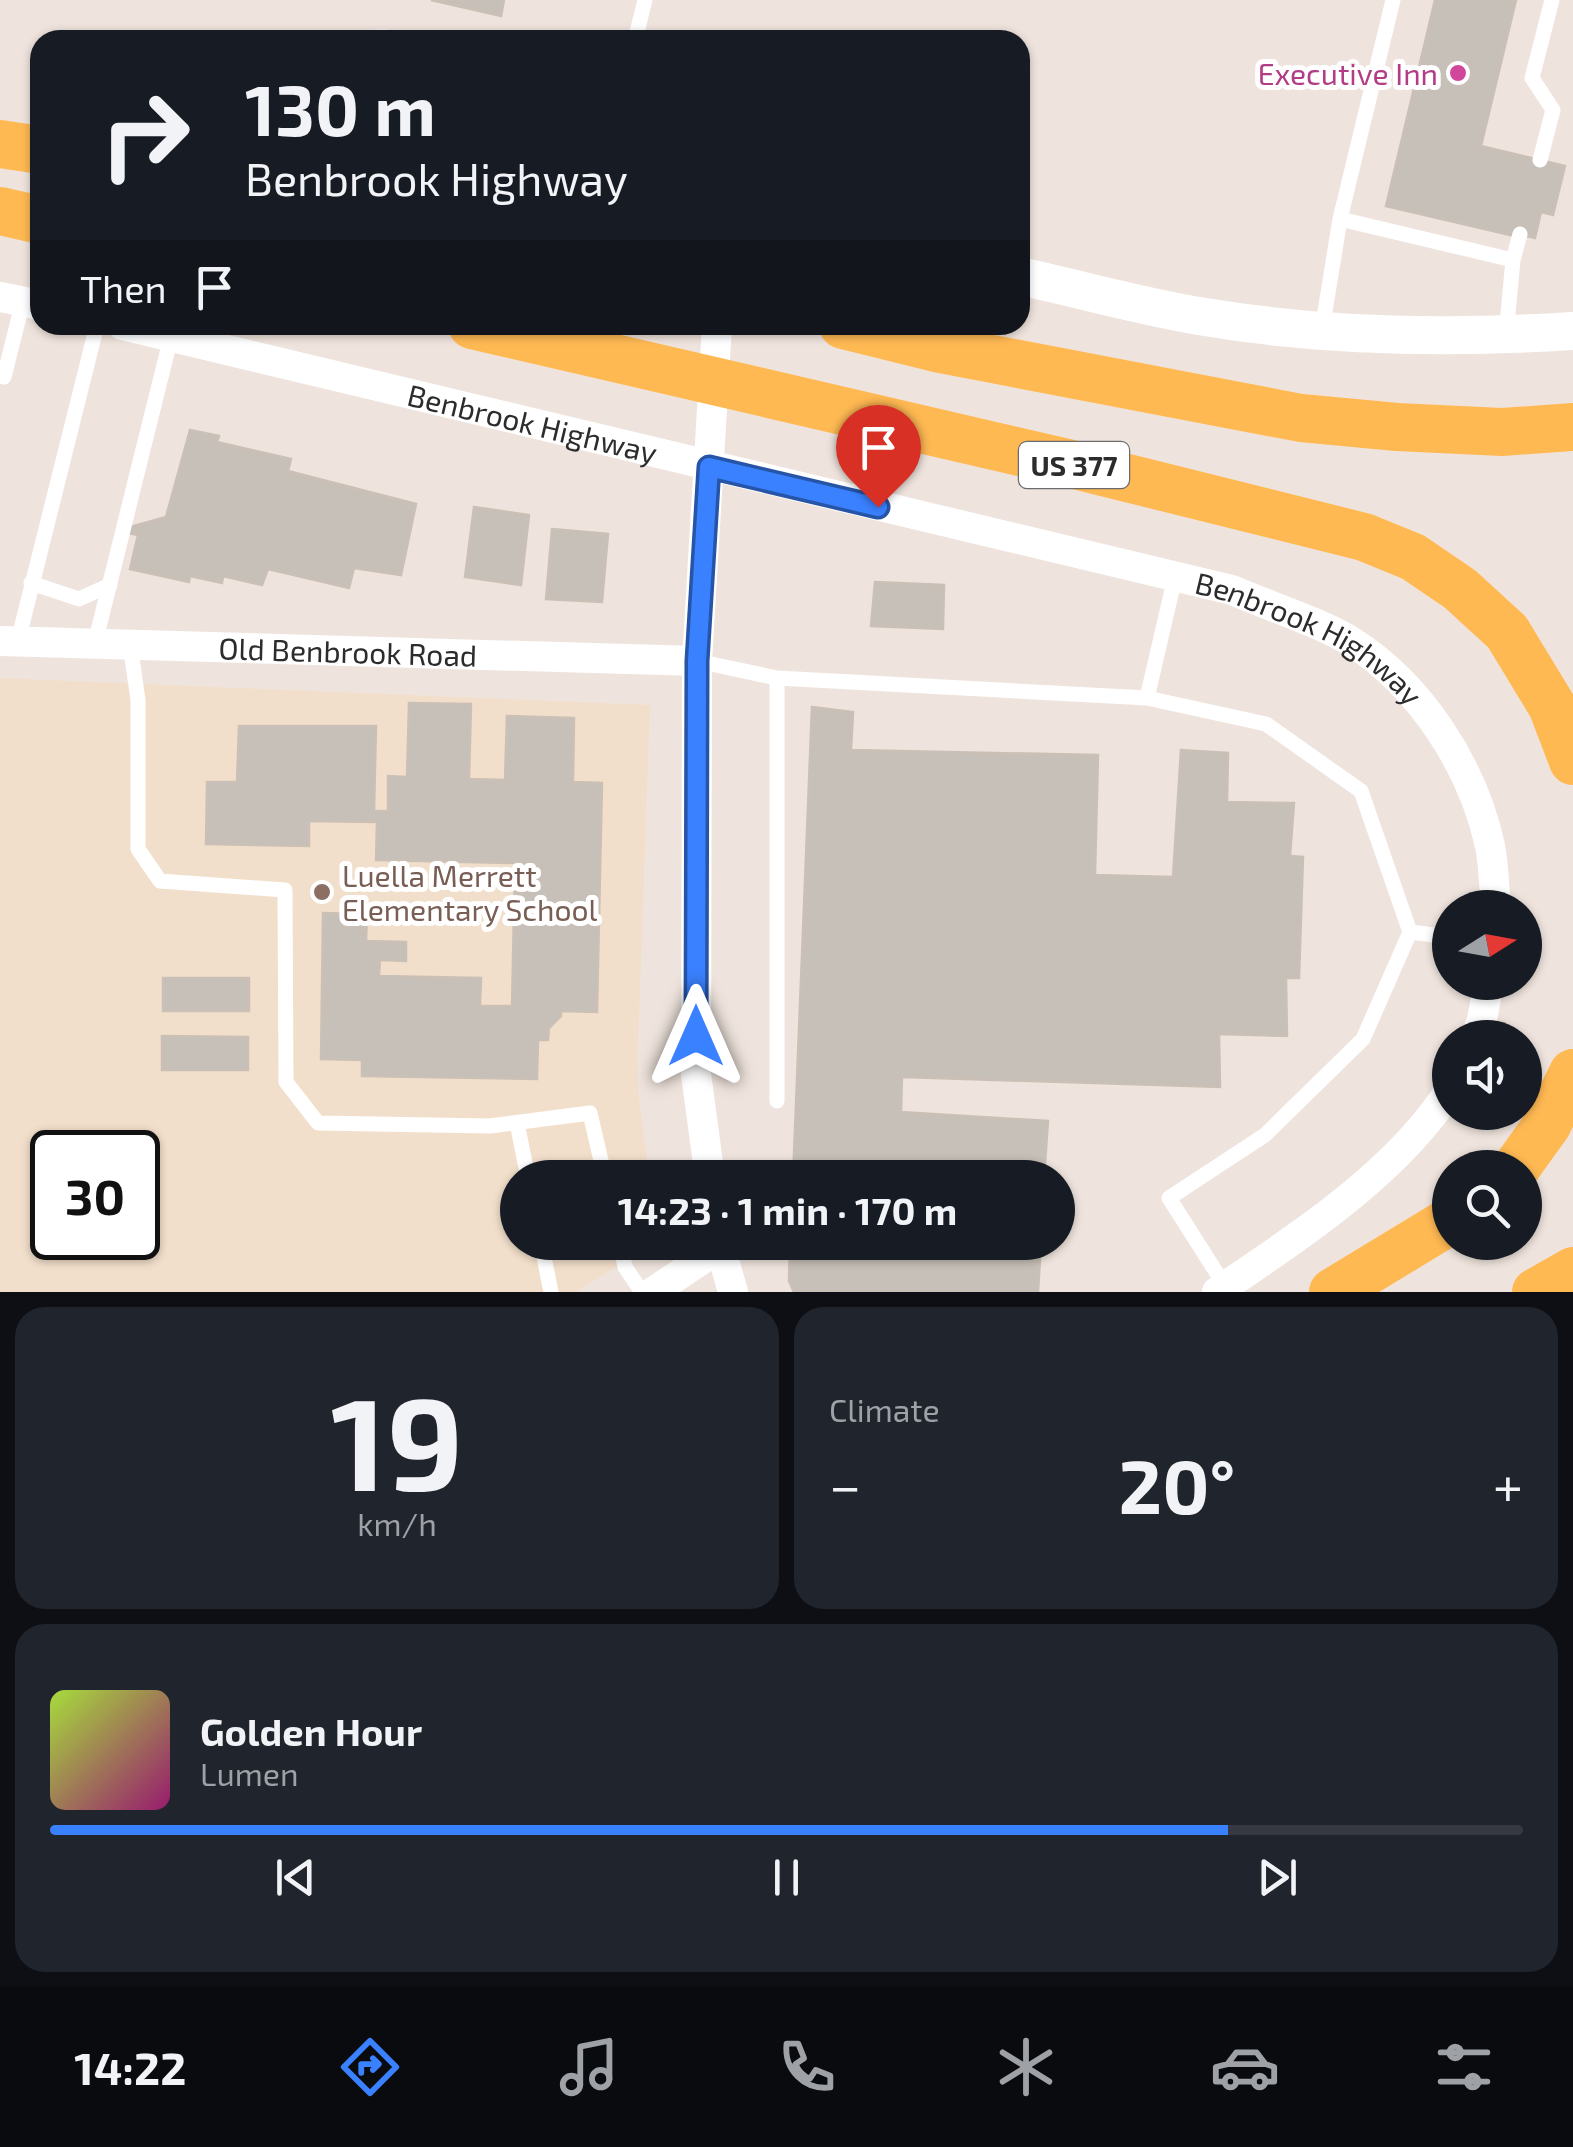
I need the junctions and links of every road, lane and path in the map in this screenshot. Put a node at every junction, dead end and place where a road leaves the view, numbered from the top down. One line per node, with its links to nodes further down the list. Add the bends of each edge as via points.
1 (645, 0): 4 (lane)
2 (1393, 0): 8 (lane)
3 (1552, 0): 5 (lane, via 1532,78 1553,110)
4 (638, 30)
5 (1540, 160)
6 (0, 211): 7 (main road)
7 (30, 218)
8 (1340, 218): 10 (lane); 13 (lane)
9 (1520, 234): 10 (lane)
10 (1513, 260): 20 (lane)
11 (1030, 278): 13 (street, via 1199,316)
12 (21, 301): 22 (lane)
13 (1321, 331): 20 (street)
14 (1573, 331): 20 (street)
15 (94, 335): 27 (lane)
16 (163, 335): 21 (street, Benbrook Highway)
17 (513, 335): 23 (main road, US 377)
18 (717, 335): 23 (street)
19 (883, 335): 24 (main road, via 1301,418 1502,432)
20 (1506, 335)
21 (171, 337): 25 (street, Benbrook Highway); 28 (lane)
22 (0, 376)
23 (715, 384): 25 (street); 35 (main road, US 377, via 1364,536 1413,557 1508,632 1552,706)
24 (1573, 428)
25 (709, 467): 26 (street, Benbrook Highway); 32 (street)
26 (1175, 577): 34 (lane); 36 (street, Benbrook Highway, via 1232,590 1351,641 1399,681 1434,722 1469,781 1490,847)
27 (31, 583): 28 (lane, via 80,599); 29 (lane)
28 (110, 585): 30 (lane)
29 (9, 641): 30 (street, Old Benbrook Road)
30 (95, 643): 31 (street, Old Benbrook Road)
31 (130, 644): 32 (street, Old Benbrook Road); 42 (lane, via 138,700 138,849 160,880 286,890 286,1082 318,1123)
32 (697, 661): 33 (lane); 46 (street, via 696,1074)
33 (776, 678): 34 (lane); 40 (lane)
34 (1148, 698): 37 (lane, via 1266,724 1361,790)
35 (1573, 761)
36 (1494, 890)
37 (1410, 932): 38 (lane); 53 (lane, via 1364,1039 1265,1135 1169,1198)
38 (1432, 935)
39 (1573, 1072): 43 (main road)
40 (777, 1101)
41 (1432, 1118): 53 (street, via 1384,1171)
42 (516, 1123): 44 (lane); 45 (lane, via 590,1114)
43 (1529, 1150)
44 (524, 1160)
45 (600, 1160)
46 (708, 1160)
47 (1432, 1232): 58 (main road)
48 (545, 1260): 54 (lane)
49 (624, 1260): 55 (lane)
50 (698, 1260): 56 (street)
51 (723, 1260): 57 (street)
52 (1573, 1271): 59 (main road)
53 (1221, 1289)
54 (551, 1292)
55 (642, 1292)
56 (653, 1292)
57 (733, 1292)
58 (1333, 1292)
59 (1536, 1292)

